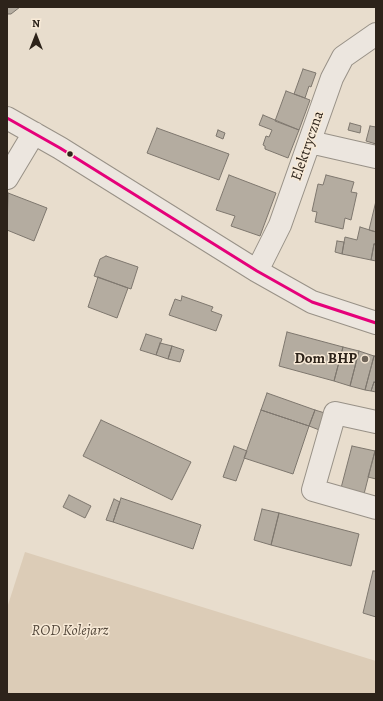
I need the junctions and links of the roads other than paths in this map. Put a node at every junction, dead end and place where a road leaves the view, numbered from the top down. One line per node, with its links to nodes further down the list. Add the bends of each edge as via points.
1 (376, 34): 4 (street, Elektryczna, via 343,57 332,78)
2 (7, 118): 3 (street)
3 (34, 133): 6 (street); 7 (street)
4 (310, 142): 5 (street); 7 (street, Elektryczna, via 280,225)
5 (376, 157)
6 (7, 178)
7 (257, 271): 8 (street, via 312,302)
8 (376, 323)
9 (376, 422): 10 (street, via 335,414 313,490)
10 (376, 508)

